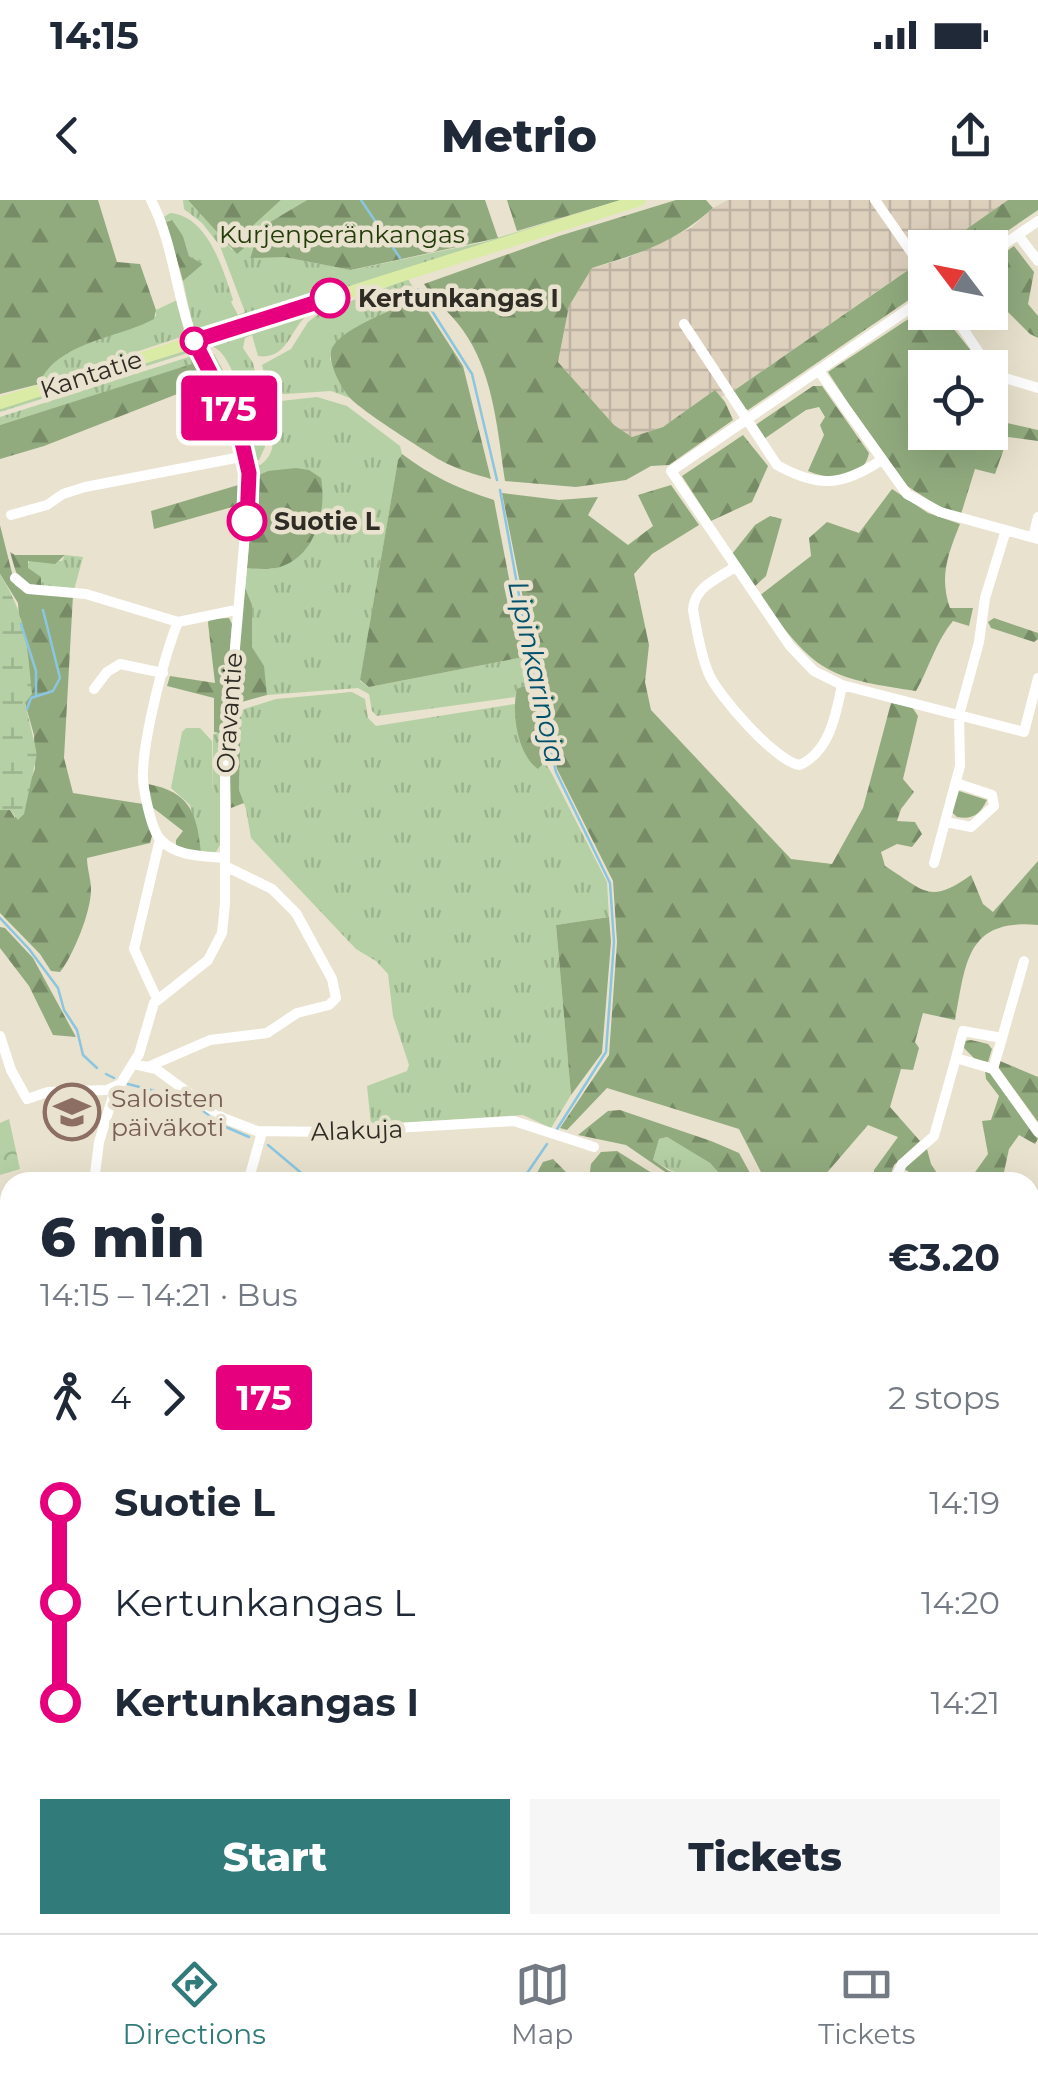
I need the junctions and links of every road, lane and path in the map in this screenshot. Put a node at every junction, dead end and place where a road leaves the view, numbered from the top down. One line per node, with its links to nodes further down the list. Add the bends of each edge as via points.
1 (151, 200): 11 (street, Oravantie)
2 (640, 200): 11 (main road, Kantatie)
3 (875, 200): 7 (street)
4 (1038, 221): 5 (street)
5 (1018, 235): 6 (street); 8 (street)
6 (1008, 242)
7 (908, 248)
8 (1038, 261)
9 (908, 310): 12 (street)
10 (684, 324): 16 (street)
11 (194, 341): 15 (main road, Kantatie); 17 (street, Oravantie)
12 (818, 371): 16 (street); 18 (street)
13 (1008, 379): 14 (street)
14 (1038, 388)
15 (0, 403)
16 (745, 421): 18 (street, via 772,461 789,471 840,482); 23 (street, via 670,472)
17 (246, 456): 19 (street, via 85,487); 25 (street, Oravantie, via 249,488)
18 (880, 461): 21 (street, via 924,506)
19 (11, 515)
20 (1038, 517): 22 (street)
21 (1006, 530): 22 (street); 31 (street)
22 (1035, 538)
23 (735, 567): 29 (street, via 802,661); 29 (street, via 694,601 708,675 730,705 785,760 800,765 832,728)
24 (15, 578): 26 (street, via 28,589 86,594)
25 (236, 610): 26 (street); 35 (street, Oravantie)
26 (178, 622): 27 (street)
27 (163, 673): 30 (street, via 120,664); 34 (street, via 143,774)
28 (1038, 678): 31 (street, via 1024,732)
29 (842, 685): 31 (street)
30 (94, 689)
31 (959, 715): 32 (street)
32 (956, 784): 33 (street); 33 (street, via 992,796 994,806 972,826)
33 (946, 822): 36 (street)
34 (160, 839): 35 (street, via 182,853); 38 (street, via 134,948)
35 (225, 862): 38 (street, Oravantie, via 224,921 216,948); 43 (street, via 272,889 300,919 336,998 267,1033 206,1042)
36 (934, 864)
37 (1024, 962): 39 (street)
38 (157, 999): 42 (street)
39 (1002, 1038): 41 (street, via 963,1032); 44 (street)
40 (1, 1044): 45 (street, via 27,1099)
41 (956, 1058): 44 (street); 51 (street, via 934,1136)
42 (134, 1064): 43 (street, Alakuja); 45 (street)
43 (150, 1066): 46 (street, Alakuja, via 223,1118)
44 (993, 1069): 47 (street)
45 (119, 1085): 49 (street)
46 (262, 1132): 48 (street, Alakuja, via 514,1122); 50 (street)
47 (1038, 1132)
48 (594, 1146)
49 (95, 1172)
50 (251, 1172)
51 (898, 1172)

